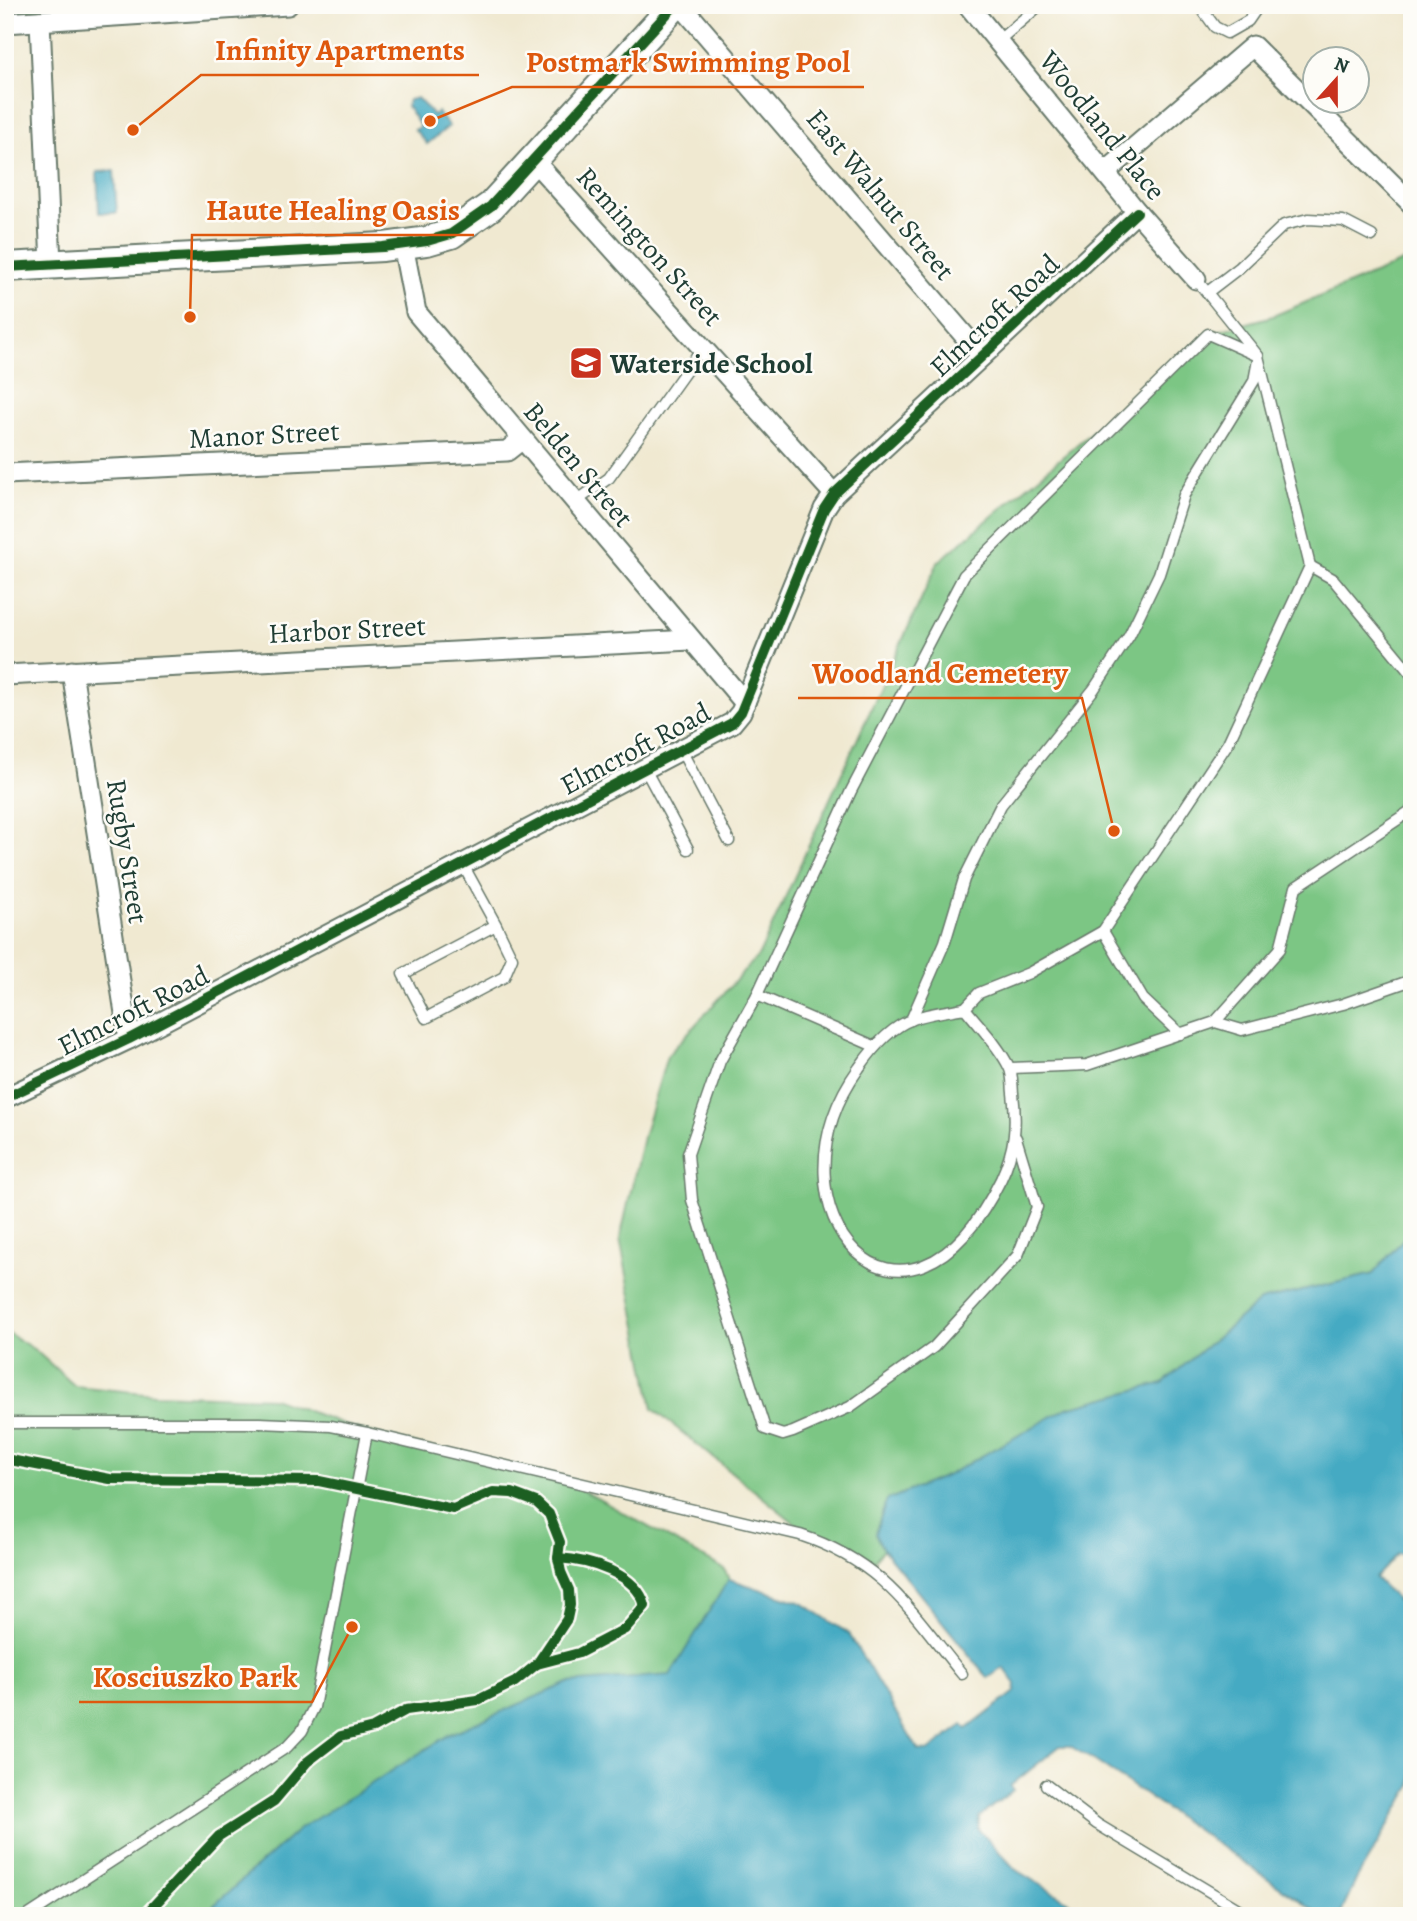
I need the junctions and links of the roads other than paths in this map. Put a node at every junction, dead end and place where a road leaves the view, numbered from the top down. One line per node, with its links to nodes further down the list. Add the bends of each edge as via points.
1 (288, 5): 8 (street)
2 (675, 5): 11 (street)
3 (681, 5): 21 (street, East Walnut Street)
4 (1040, 5): 10 (lane)
5 (1199, 5): 6 (lane, via 1215,27 1227,33 1248,21)
6 (1259, 5)
7 (972, 6): 10 (street, Woodland Place)
8 (40, 21): 9 (street); 17 (street)
9 (5, 23)
10 (999, 41): 12 (street, Woodland Place)
11 (535, 162): 16 (street, via 464,227); 20 (street, Remington Street)
12 (1107, 171): 13 (street, via 1253,46); 14 (street, Woodland Place)
13 (1412, 204)
14 (1137, 212): 19 (street, Woodland Place); 21 (street, Elmcroft Road)
15 (1372, 236): 19 (lane, via 1343,221 1308,219 1283,225 1240,268)
16 (404, 245): 17 (street); 23 (street, Belden Street, via 416,312)
17 (51, 264): 18 (street)
18 (5, 267)
19 (1203, 285): 22 (lane)
20 (703, 347): 25 (street, Remington Street); 26 (lane, via 609,478)
21 (982, 356): 25 (street, Elmcroft Road)
22 (1258, 356): 27 (lane); 42 (lane, via 1208,334 964,575 851,791); 44 (lane, via 1254,381 1184,495 1159,573 1129,636 1094,689 1001,805 964,879 945,942)
23 (521, 440): 24 (street, Manor Street, via 507,451); 26 (street, Belden Street)
24 (5, 474)
25 (834, 494): 32 (street, Elmcroft Road)
26 (574, 502): 28 (street, Belden Street)
27 (1310, 566): 31 (lane, via 1333,579); 40 (lane, via 1228,743)
28 (691, 640): 29 (street, Harbor Street); 32 (street, Belden Street)
29 (72, 671): 30 (street, Harbor Street); 47 (street, Rugby Street)
30 (5, 675)
31 (1412, 675)
32 (745, 703): 33 (street, Elmcroft Road, via 732,723)
33 (681, 750): 34 (street, Elmcroft Road); 36 (lane)
34 (645, 769): 37 (lane); 38 (street, Elmcroft Road)
35 (1412, 810): 45 (lane, via 1296,887 1280,949)
36 (729, 841)
37 (688, 849)
38 (463, 865): 39 (lane); 47 (street, Elmcroft Road)
39 (496, 925): 39 (lane, via 403,974 426,1018 504,976 512,958)
40 (1103, 931): 43 (lane, via 1028,973 979,993); 46 (lane, via 1143,999)
41 (1412, 980): 45 (lane, via 1343,1004 1241,1030)
42 (757, 995): 48 (lane); 51 (lane, via 720,1061 688,1154 692,1200 765,1429 793,1432 850,1407 933,1346 1018,1255 1037,1208)
43 (965, 1008): 44 (lane); 49 (lane)
44 (911, 1020): 48 (lane)
45 (1215, 1023): 46 (lane)
46 (1180, 1034): 49 (lane, via 1087,1065)
47 (129, 1039): 50 (street, Elmcroft Road)
48 (874, 1046): 51 (lane, via 836,1106 825,1157 825,1187 839,1232 865,1261 901,1272 942,1254 982,1210 1009,1162)
49 (1011, 1069): 51 (lane)
50 (5, 1098)
51 (1016, 1138)
52 (5, 1423): 53 (lane, via 260,1423 331,1426)
53 (367, 1433): 54 (lane, via 829,1545 855,1558 892,1589); 56 (lane, via 314,1707 302,1731 287,1747)
54 (962, 1674)
55 (1046, 1785): 57 (lane, via 1097,1824)
56 (29, 1915)
57 (1250, 1916)

